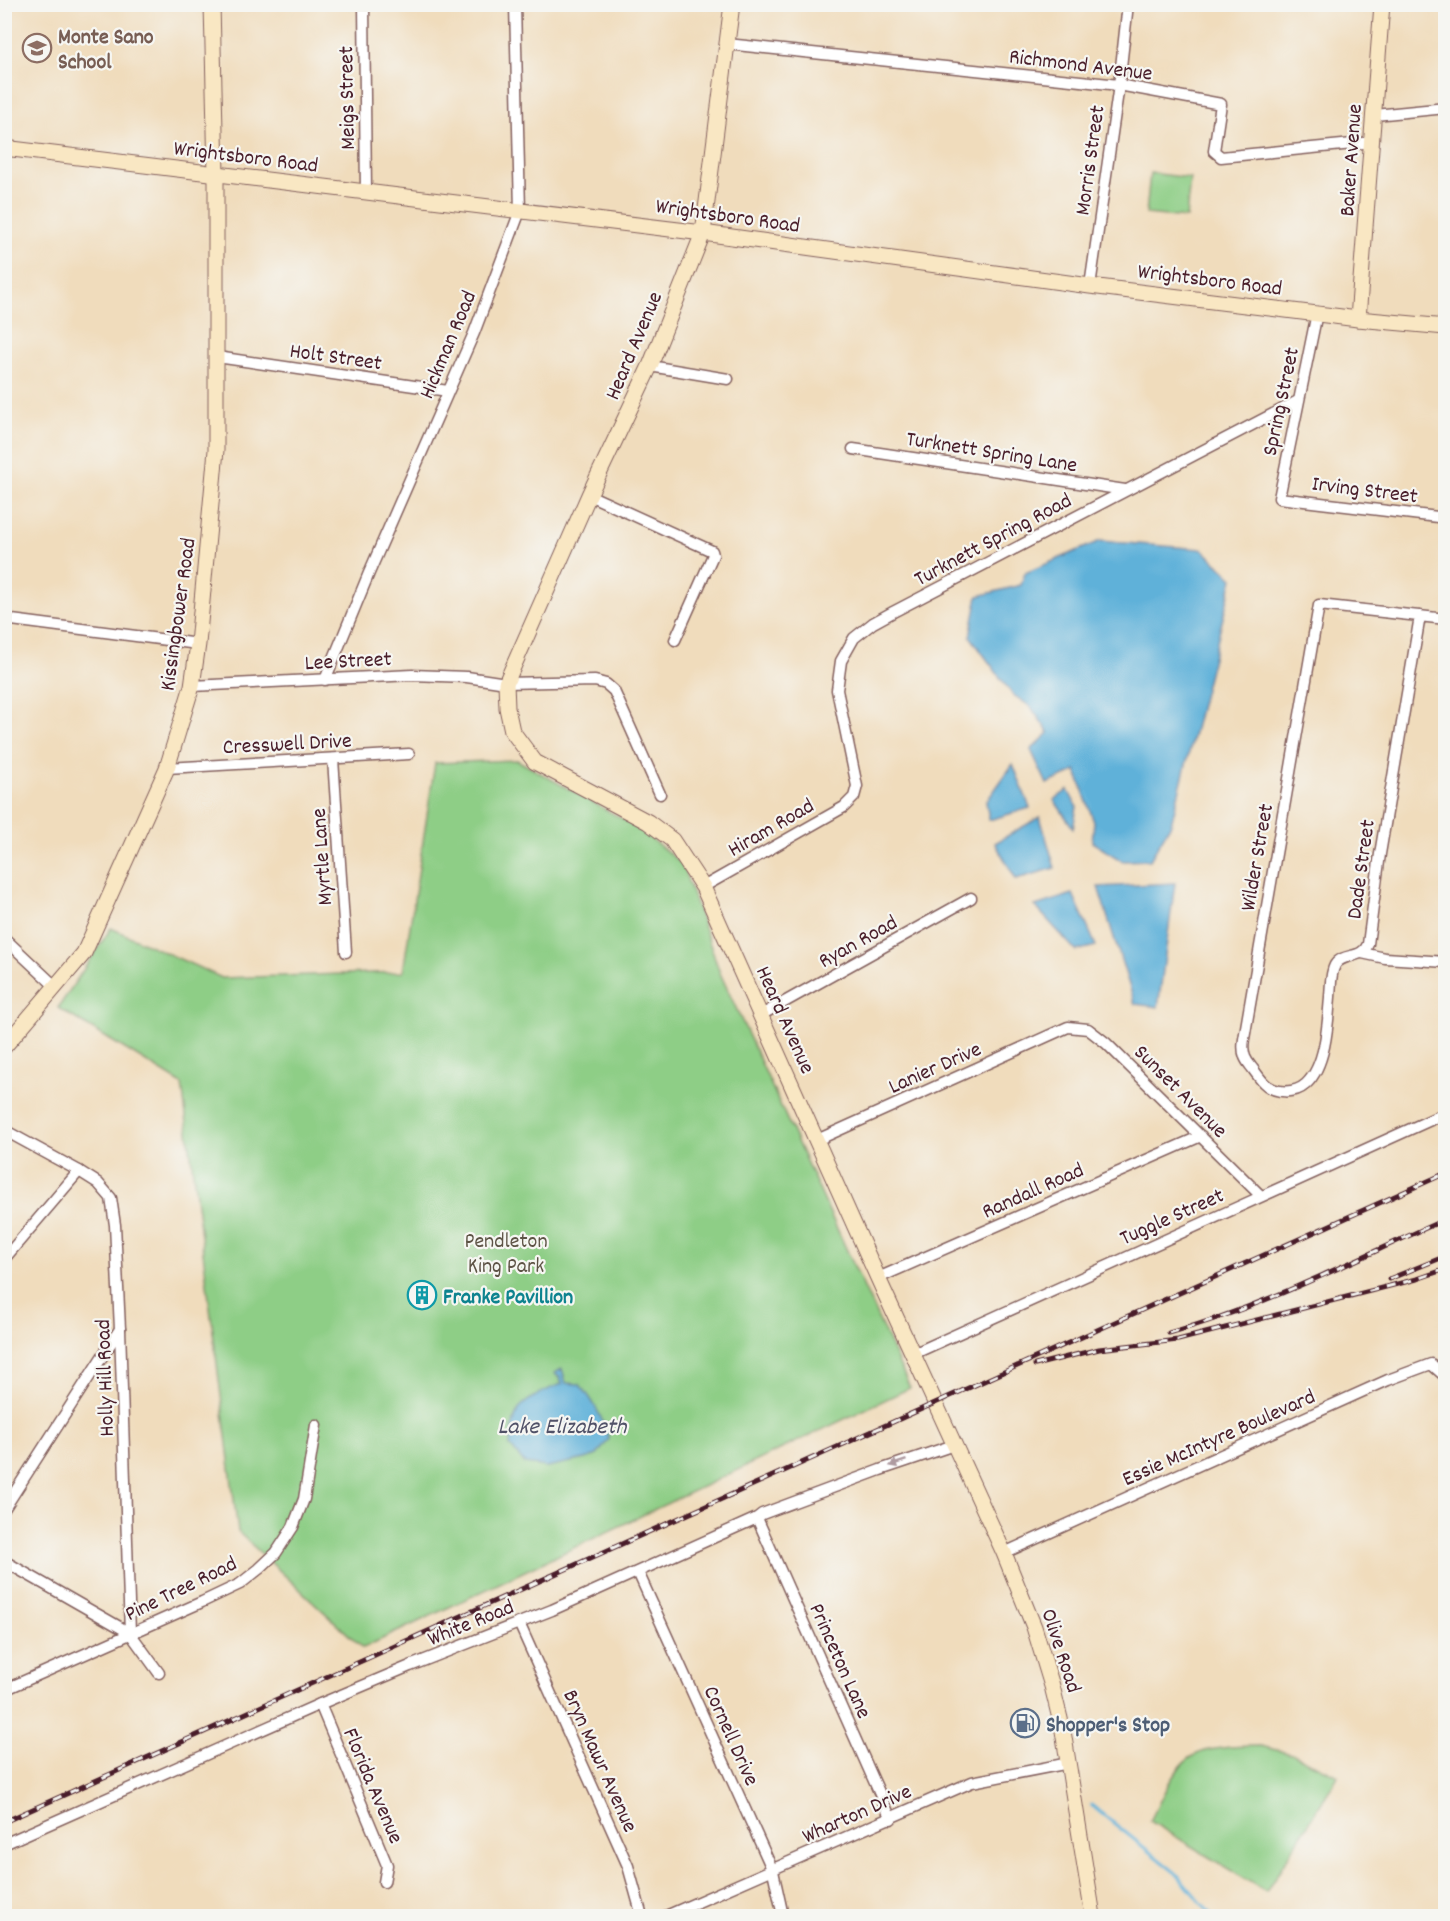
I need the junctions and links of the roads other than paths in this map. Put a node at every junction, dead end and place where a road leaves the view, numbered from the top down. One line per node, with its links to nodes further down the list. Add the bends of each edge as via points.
1 (212, 4): 13 (street, Kissingbower Road)
2 (364, 4): 14 (street, Meigs Street)
3 (515, 4): 15 (street, Hickman Road)
4 (732, 4): 7 (street, Heard Avenue)
5 (1128, 4): 8 (street, Morris Street)
6 (1382, 4): 10 (street, Baker Avenue)
7 (727, 44): 8 (street, Richmond Avenue); 16 (street, Heard Avenue)
8 (1119, 86): 11 (street, Richmond Avenue, via 1221,104 1214,151 1221,157); 17 (street, Morris Street)
9 (1446, 108): 10 (street)
10 (1375, 115): 11 (street, Baker Avenue)
11 (1373, 142): 19 (street, Baker Avenue)
12 (4, 148): 13 (street, Wrightsboro Road)
13 (216, 174): 14 (street, Wrightsboro Road); 21 (street, Kissingbower Road)
14 (366, 192): 15 (street, Wrightsboro Road)
15 (520, 211): 16 (street, Wrightsboro Road); 24 (street, Hickman Road)
16 (702, 232): 17 (street, Wrightsboro Road); 22 (street, Heard Avenue)
17 (1090, 286): 18 (street, Wrightsboro Road)
18 (1317, 313): 19 (street, Wrightsboro Road); 25 (street, Spring Street)
19 (1358, 319): 20 (street, Wrightsboro Road)
20 (1446, 327)
21 (218, 357): 24 (street, Holt Street); 35 (street, Kissingbower Road, via 216,450)
22 (650, 366): 23 (street); 28 (street, Heard Avenue)
23 (728, 379)
24 (448, 392): 36 (street, Hickman Road)
25 (1298, 401): 27 (street, Turknett Spring Road); 29 (street, Spring Street)
26 (853, 449): 27 (street, Turknett Spring Lane)
27 (1125, 490): 43 (street, Turknett Spring Road, via 893,612 854,638 841,661 837,690 857,786)
28 (589, 495): 34 (street, via 712,551); 37 (street, Heard Avenue)
29 (1279, 498): 30 (street, Irving Street)
30 (1446, 518)
31 (1420, 616): 32 (street); 48 (street, Dade Street, via 1370,936); 54 (street, Wilder Street, via 1319,605 1244,1039 1246,1059 1264,1083)
32 (1446, 619)
33 (4, 620): 35 (street)
34 (675, 640)
35 (198, 644): 38 (street, Kissingbower Road)
36 (325, 681): 37 (street, Lee Street, via 412,675); 38 (street, Lee Street)
37 (506, 682): 42 (street, via 606,684 614,691); 44 (street, Heard Avenue, via 512,731 535,762 648,822 672,840)
38 (192, 686): 41 (street, Kissingbower Road)
39 (408, 754): 40 (street, Cresswell Drive)
40 (333, 759): 41 (street, Cresswell Drive); 47 (street, Myrtle Lane)
41 (167, 768): 50 (street, Kissingbower Road, via 84,953)
42 (660, 794)
43 (854, 797): 44 (street, Hiram Road, via 844,807)
44 (703, 887): 51 (street, Heard Avenue)
45 (971, 898): 51 (street, Ryan Road)
46 (4, 938): 50 (street)
47 (346, 952)
48 (1362, 953): 49 (street); 54 (street, Dade Street, via 1343,958 1335,965 1326,1037 1317,1068 1308,1083)
49 (1446, 962)
50 (56, 987): 53 (street, Kissingbower Road)
51 (761, 1015): 58 (street, Heard Avenue)
52 (1068, 1027): 57 (street, Sunset Avenue, via 1088,1029 1106,1043); 58 (street, Lanier Drive)
53 (4, 1047)
54 (1289, 1091)
55 (1446, 1113): 60 (street, Tuggle Street)
56 (4, 1130): 59 (street, Holly Hill Road)
57 (1201, 1136): 60 (street, Sunset Avenue); 62 (street, Randall Road)
58 (817, 1140): 62 (street, Heard Avenue)
59 (79, 1171): 61 (street); 63 (street, Holly Hill Road, via 111,1198)
60 (1261, 1196): 64 (street, Tuggle Street)
61 (4, 1259)
62 (878, 1278): 64 (street, Heard Avenue)
63 (120, 1329): 68 (street); 74 (street, Holly Hill Road)
64 (913, 1354): 67 (street, Heard Avenue)
65 (1446, 1377): 70 (street, Essie McIntyre Boulevard, via 1431,1364 1388,1380)
66 (316, 1425): 74 (street, Pine Tree Road, via 304,1499 293,1527 276,1553 240,1584)
67 (954, 1445): 69 (street, White Road, one-way to 69); 70 (street, Olive Road)
68 (4, 1509)
69 (758, 1518): 72 (street, White Road); 79 (street, Princeton Lane)
70 (1004, 1553): 78 (street, Olive Road, via 1045,1661)
71 (4, 1561): 74 (street)
72 (638, 1572): 73 (street, White Road); 81 (street, Cornell Drive)
73 (519, 1623): 77 (street, White Road); 83 (street, Bryn Mawr Avenue, via 628,1866)
74 (130, 1633): 75 (street); 76 (street, Pine Tree Road)
75 (159, 1673)
76 (4, 1689)
77 (320, 1704): 80 (street, White Road); 82 (street, Florida Avenue, via 387,1864)
78 (1069, 1764): 79 (street, Wharton Drive, via 972,1782); 86 (street, Olive Road)
79 (891, 1819): 81 (street, Wharton Drive)
80 (4, 1844)
81 (773, 1871): 84 (street, Wharton Drive); 85 (street, Cornell Drive)
82 (384, 1882)
83 (642, 1917)
84 (666, 1917)
85 (783, 1917)
86 (1093, 1917)

